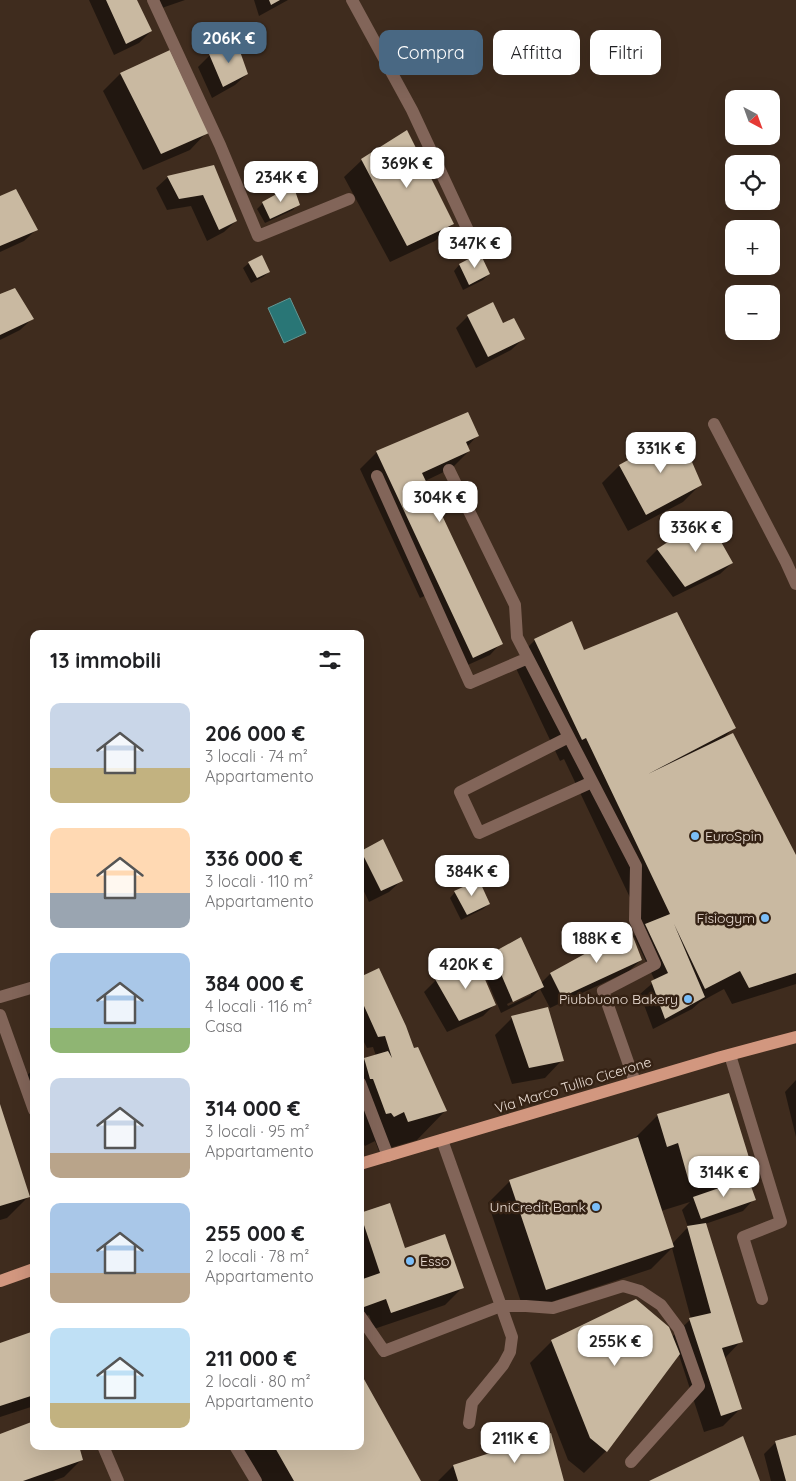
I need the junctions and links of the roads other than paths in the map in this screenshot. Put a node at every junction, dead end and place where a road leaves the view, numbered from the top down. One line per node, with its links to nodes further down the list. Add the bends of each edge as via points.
1 (153, 0): 3 (street, via 258,236)
2 (352, 0): 4 (street, via 412,110)
3 (349, 199)
4 (472, 239)
5 (714, 424): 8 (street)
6 (449, 470): 9 (street, via 515,606 517,637)
7 (377, 476): 9 (street, via 470,683)
8 (796, 584)
9 (528, 658): 10 (street)
10 (569, 737): 11 (street); 11 (street, via 460,792 479,833)
11 (592, 782): 17 (street, via 636,866 635,920 655,964 603,990)
12 (30, 988): 13 (street)
13 (0, 996)
14 (0, 1015): 19 (street)
15 (796, 1038): 16 (main road, Via Marco Tullio Cicerone)
16 (730, 1055): 17 (main road, Via Marco Tullio Cicerone); 25 (street, via 781,1222 743,1237)
17 (635, 1082): 20 (main road, Via Marco Tullio Cicerone)
18 (364, 1093): 21 (street)
19 (30, 1099)
20 (442, 1140): 21 (main road, Via Marco Tullio Cicerone); 26 (street)
21 (388, 1156): 22 (main road, Via Marco Tullio Cicerone)
22 (364, 1163)
23 (30, 1270): 24 (main road)
24 (0, 1281)
25 (762, 1299)
26 (501, 1306): 27 (street, via 384,1351); 28 (street, via 512,1337 510,1352 472,1403); 31 (street, via 553,1308 623,1286 640,1291 661,1305 679,1329 699,1386)
27 (364, 1322)
28 (469, 1423)
29 (105, 1450): 32 (street)
30 (237, 1450): 33 (street)
31 (631, 1462)
32 (118, 1481)
33 (256, 1481)

